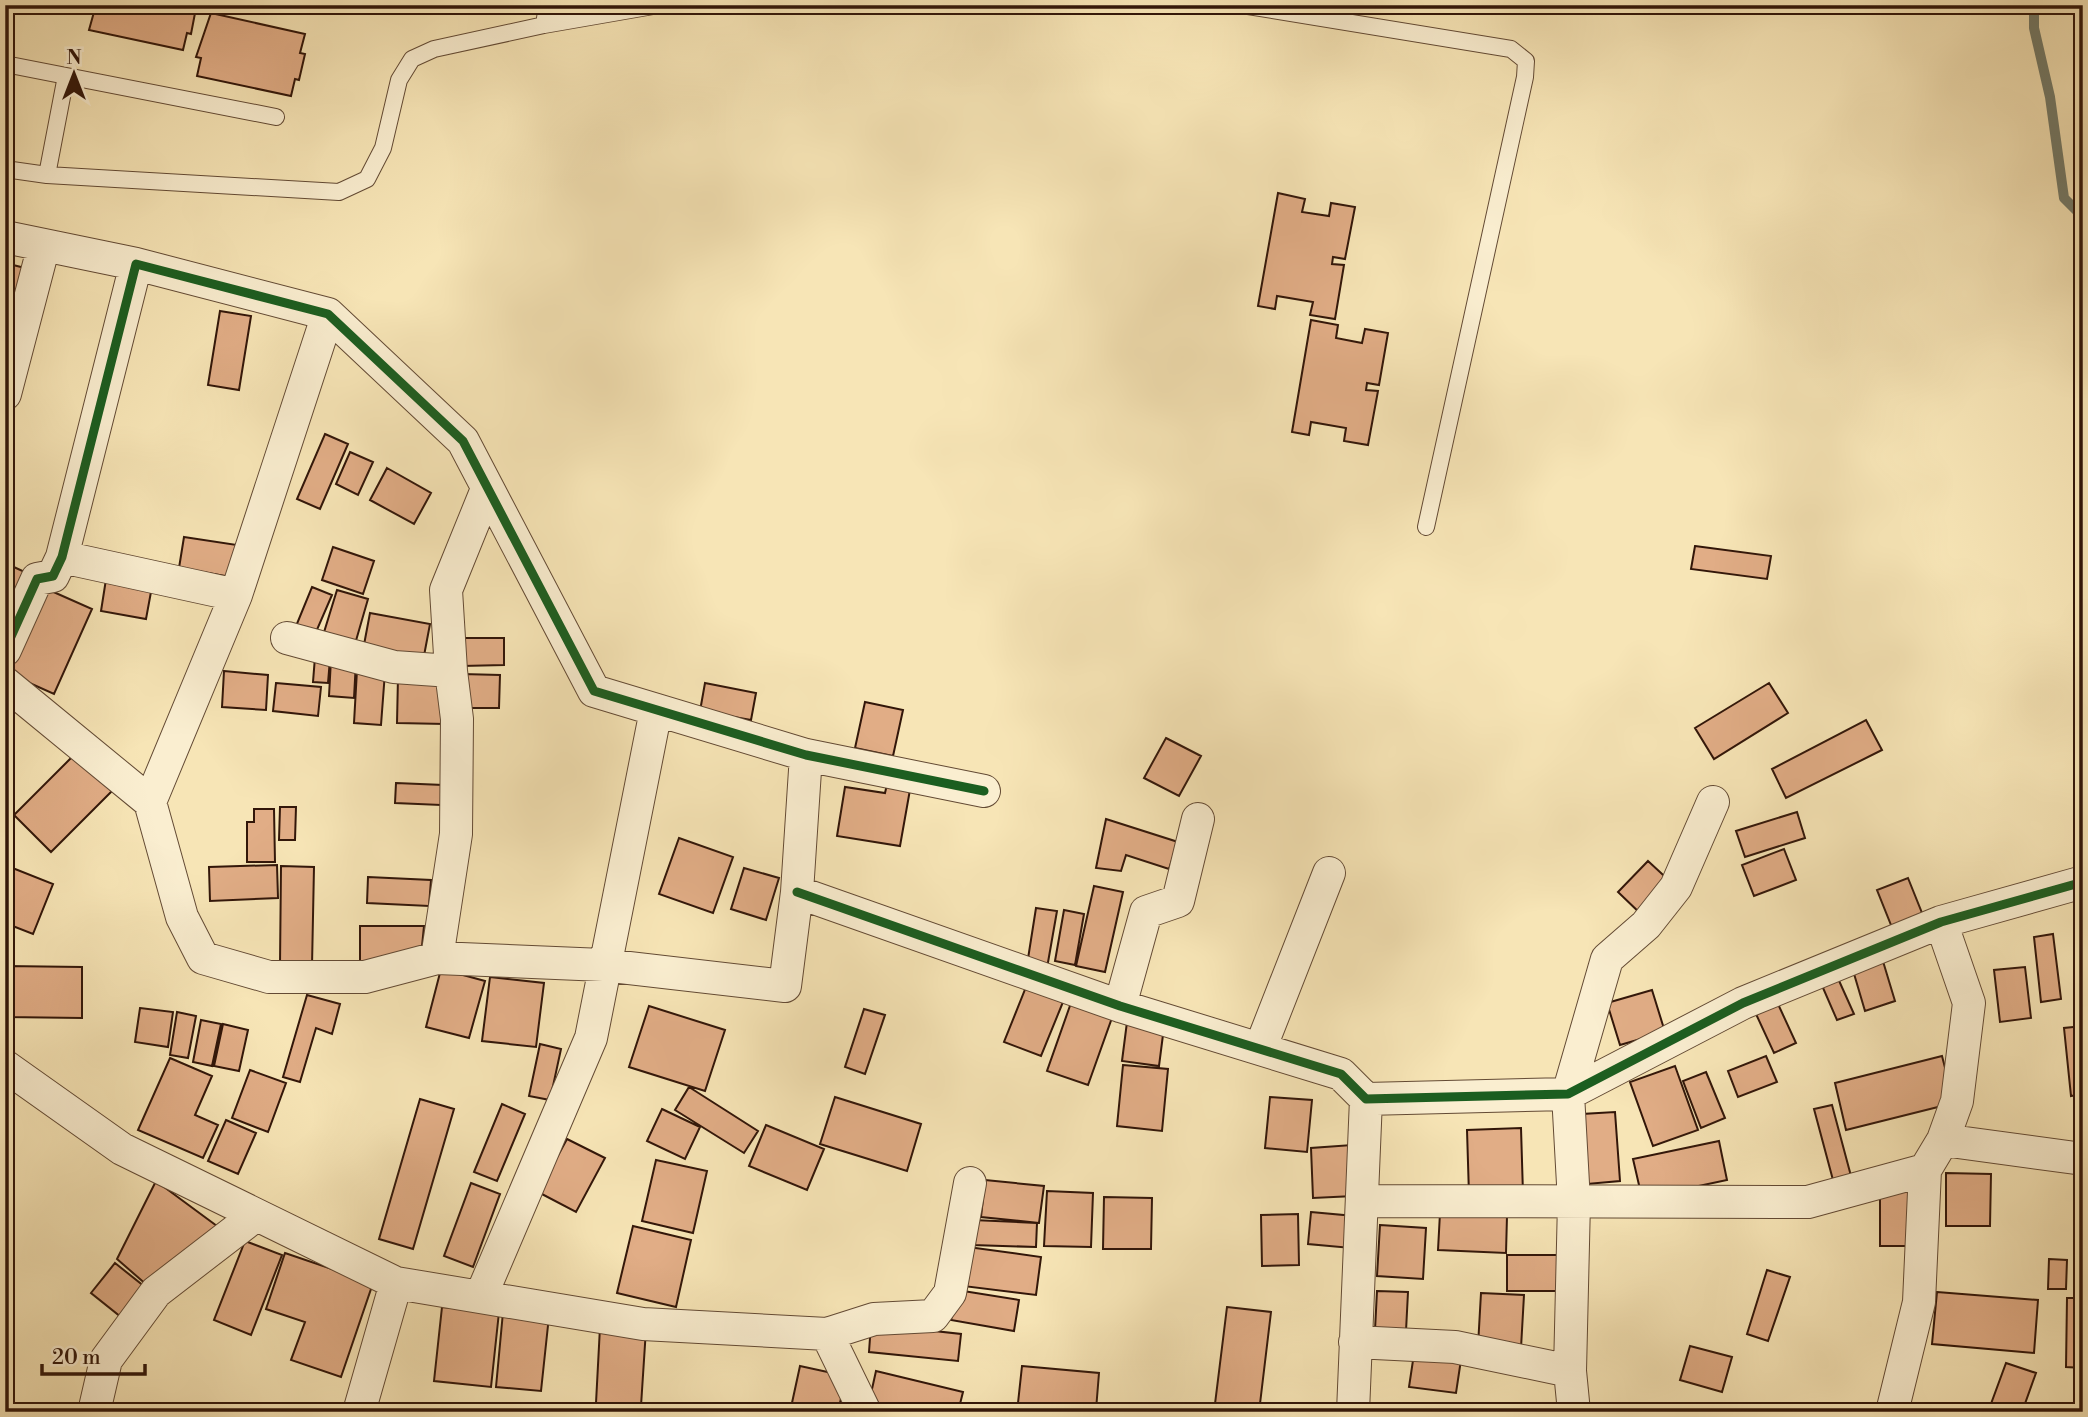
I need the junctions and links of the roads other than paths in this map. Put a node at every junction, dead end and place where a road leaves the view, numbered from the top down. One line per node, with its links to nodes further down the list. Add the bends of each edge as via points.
1 (547, 5): 4 (lane)
2 (659, 5): 4 (lane)
3 (1242, 5): 16 (lane, via 1511,49 1526,61)
4 (544, 25): 9 (lane, via 434,49 412,59 399,80 383,148 367,179 339,192)
5 (5, 64): 6 (lane)
6 (66, 76): 7 (lane); 9 (lane)
7 (275, 117)
8 (5, 169): 9 (lane)
9 (47, 175)
10 (5, 237): 11 (street)
11 (44, 245): 12 (street); 14 (street)
12 (136, 264): 13 (street); 17 (street)
13 (328, 314): 15 (street, via 463,441); 18 (street)
14 (5, 394)
15 (487, 489): 21 (street, via 446,590); 23 (street, via 594,691)
16 (1426, 527)
17 (62, 557): 18 (street); 20 (street, via 53,576 37,579)
18 (236, 595): 26 (street)
19 (287, 638): 21 (street, via 394,667)
20 (5, 650)
21 (451, 671): 33 (street, via 457,719 456,834)
22 (5, 683): 26 (street)
23 (656, 710): 24 (street); 34 (street)
24 (806, 755): 25 (street); 31 (street)
25 (984, 791)
26 (150, 802): 33 (street, via 182,917 203,958 269,976 365,976)
27 (1713, 802): 38 (street, via 1676,887 1646,925 1607,959)
28 (1198, 819): 35 (street, via 1178,901 1146,912)
29 (1329, 873): 36 (street)
30 (2083, 882): 32 (street)
31 (797, 892): 34 (street, via 785,986); 35 (street)
32 (1941, 922): 38 (street, via 1743,1003); 40 (street, via 1969,1003 1957,1101)
33 (437, 958): 34 (street)
34 (603, 965): 48 (street, via 591,1038)
35 (1119, 1006): 36 (street)
36 (1260, 1049): 39 (street, via 1341,1073)
37 (5, 1066): 46 (street, via 122,1149)
38 (1568, 1094): 39 (street); 45 (street)
39 (1366, 1099): 44 (street)
40 (1943, 1140): 41 (street); 42 (street)
41 (2083, 1158)
42 (1925, 1170): 45 (street, via 1808,1202); 57 (street, via 1919,1302)
43 (970, 1183): 49 (street, via 950,1293 933,1316 874,1319)
44 (1364, 1201): 45 (street); 50 (street)
45 (1574, 1202): 51 (street)
46 (256, 1215): 47 (street); 52 (street, via 156,1292 106,1360)
47 (396, 1283): 48 (street); 53 (street)
48 (481, 1297): 49 (street, via 643,1324)
49 (827, 1334): 54 (street)
50 (1355, 1342): 51 (street, via 1455,1347); 55 (street)
51 (1570, 1371): 56 (street)
52 (94, 1412)
53 (359, 1412)
54 (865, 1412)
55 (1353, 1412)
56 (1574, 1412)
57 (1892, 1412)

